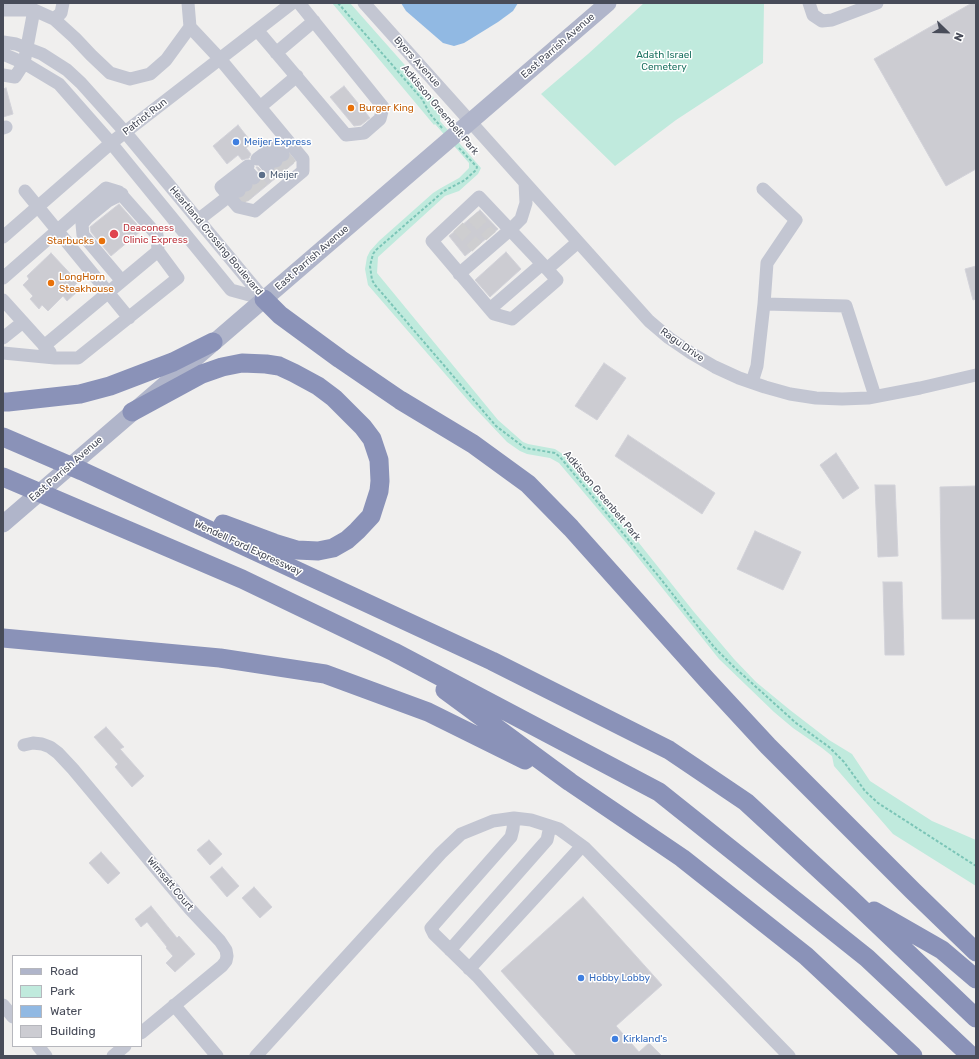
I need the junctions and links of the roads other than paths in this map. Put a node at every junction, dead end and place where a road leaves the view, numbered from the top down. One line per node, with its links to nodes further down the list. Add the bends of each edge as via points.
1 (63, 3): 11 (street, via 61,12)
2 (188, 3): 13 (street)
3 (292, 3): 14 (street, Patriot Run)
4 (299, 3): 12 (street)
5 (364, 3): 24 (street, Byers Avenue)
6 (608, 3): 24 (main road, East Parrish Avenue)
7 (808, 3): 8 (street, via 813,15 822,21 832,20)
8 (875, 4)
9 (3, 7): 10 (street)
10 (34, 10): 11 (street); 16 (street)
11 (54, 19): 13 (street, via 110,74 130,79 150,74 166,60)
12 (314, 21): 17 (street); 22 (street, via 383,107 380,120 364,133 346,135)
13 (190, 27): 19 (street)
14 (257, 30): 17 (street); 19 (street, Patriot Run)
15 (3, 42): 16 (street, Heartland Crossing Boulevard)
16 (26, 48): 20 (street); 25 (street, Heartland Crossing Boulevard, via 42,54 67,70)
17 (276, 53): 22 (street)
18 (3, 54): 20 (street, Heartland Crossing Boulevard)
19 (220, 59): 23 (street); 25 (street, Patriot Run)
20 (24, 63): 21 (street, via 15,77); 26 (street, Heartland Crossing Boulevard, via 59,84)
21 (3, 75)
22 (297, 76): 23 (street)
23 (260, 107): 27 (street)
24 (470, 122): 28 (street, Ragu Drive); 44 (main road, East Parrish Avenue)
25 (125, 132): 26 (street, Patriot Run); 33 (street, Heartland Crossing Boulevard)
26 (111, 143): 32 (street, Patriot Run); 44 (street, Heartland Crossing Boulevard, via 231,290)
27 (265, 170): 27 (street, via 259,200 238,206); 33 (street)
28 (525, 183): 35 (street, via 526,204 521,219); 37 (street, Ragu Drive)
29 (763, 189): 46 (street, via 796,220 767,263)
30 (25, 191): 32 (street)
31 (122, 194): 34 (street, via 106,188); 38 (street, via 156,235); 42 (street, via 108,201 82,224 83,235)
32 (38, 207): 34 (street); 36 (street, Patriot Run)
33 (198, 220): 44 (street, Heartland Crossing Boulevard)
34 (57, 230): 41 (street); 43 (street)
35 (511, 230): 39 (street); 40 (street, via 494,238); 40 (street, via 479,197 469,212 432,241)
36 (3, 237)
37 (578, 242): 39 (street); 56 (street, Ragu Drive, via 649,321 669,338 714,367)
38 (158, 251): 42 (street); 48 (street, via 178,278)
39 (545, 266): 47 (street); 47 (street, via 557,280 512,319 494,314)
40 (459, 274): 47 (street)
41 (3, 278)
42 (121, 280): 43 (street)
43 (108, 292): 48 (street); 52 (street)
44 (264, 299): 51 (main road, East Parrish Avenue); 73 (highway, via 280,316 400,400 472,444 528,484 768,746)
45 (3, 300): 49 (street)
46 (764, 304): 56 (street, via 757,366); 57 (street, via 846,306)
47 (490, 309)
48 (129, 318): 54 (street, via 78,358)
49 (23, 322): 50 (street); 52 (street)
50 (3, 338)
51 (213, 342): 58 (highway, via 173,362 110,386 80,394); 59 (main road, East Parrish Avenue)
52 (44, 346): 54 (street)
53 (3, 352): 54 (street)
54 (55, 358)
55 (976, 374): 57 (street, Ragu Drive)
56 (752, 382): 57 (street, Ragu Drive, via 790,394 816,398)
57 (875, 396)
58 (3, 402)
59 (132, 412): 61 (highway, via 202,374 222,367 242,363 278,366 318,386 334,398 364,427 372,439 379,460 380,481 370,516 347,540 333,548 318,551 297,550); 63 (main road, East Parrish Avenue)
60 (3, 437): 61 (highway, Wendell Ford Expressway)
61 (82, 471): 71 (highway, Wendell Ford Expressway, via 492,661 669,750 746,802)
62 (3, 477): 65 (highway, via 242,579)
63 (3, 524)
64 (4, 638): 67 (highway, via 220,658 325,674 428,712)
65 (394, 652): 67 (highway); 90 (highway, via 659,792 867,958)
66 (24, 745): 77 (street, Wimsatt Court, via 42,744 58,753 226,950 228,956 222,966)
67 (570, 782): 89 (highway, via 682,858 806,956)
68 (514, 818): 69 (street); 72 (street, via 511,837 431,928); 86 (street, via 492,821 461,834 440,852)
69 (550, 826): 70 (street, via 559,829); 72 (street, via 547,840)
70 (582, 846): 74 (street); 88 (street)
71 (849, 897): 75 (highway, via 942,950); 79 (highway)
72 (450, 950): 74 (street)
73 (976, 952)
74 (469, 969): 87 (street)
75 (976, 978)
76 (3, 1005): 78 (street)
77 (174, 1006): 80 (street, Wimsatt Court); 85 (street)
78 (12, 1016)
79 (976, 1018)
80 (142, 1032)
81 (39, 1047): 83 (street)
82 (124, 1047): 84 (street)
83 (46, 1056)
84 (113, 1056)
85 (217, 1056)
86 (256, 1056)
87 (548, 1056)
88 (789, 1056)
89 (913, 1056)
90 (971, 1056)

